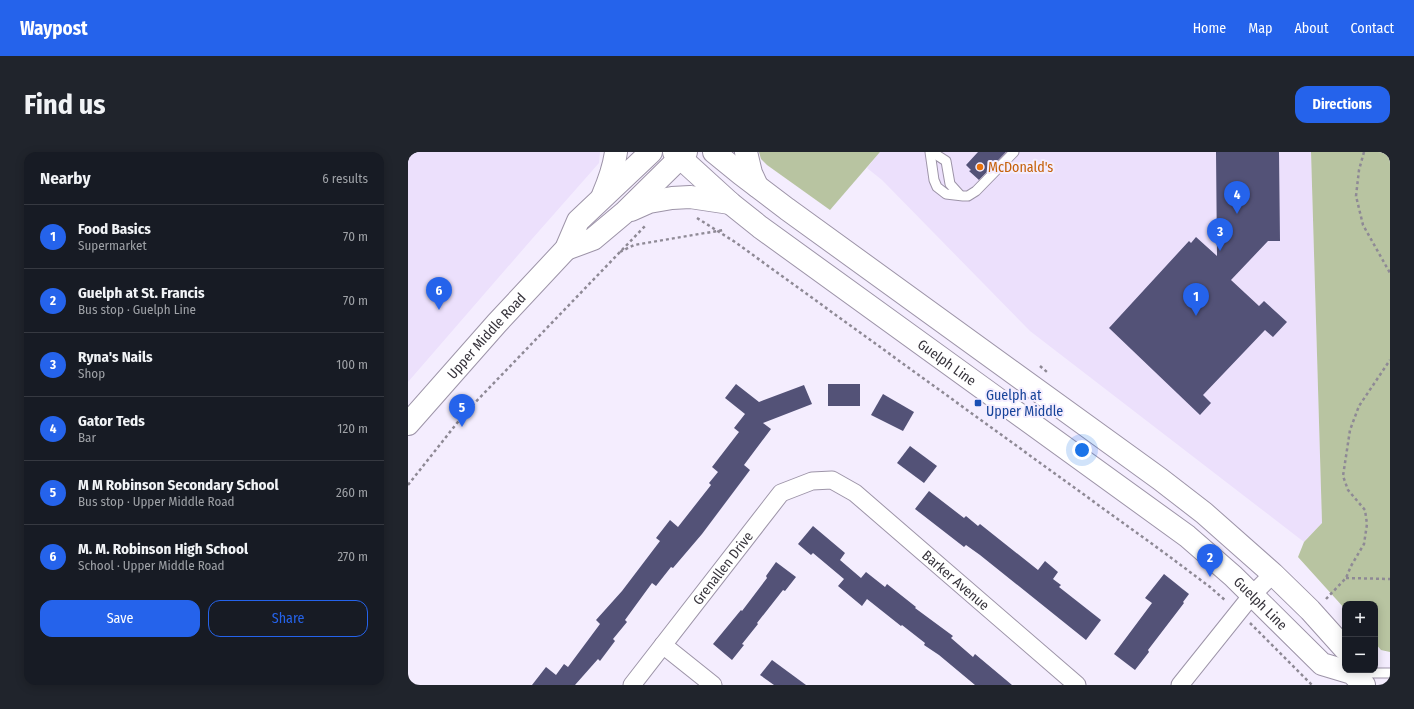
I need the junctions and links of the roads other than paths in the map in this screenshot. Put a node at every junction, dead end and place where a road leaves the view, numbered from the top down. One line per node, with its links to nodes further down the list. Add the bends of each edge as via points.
1 (616, 152): 10 (main road, via 607,185)
2 (650, 152): 10 (main road, Upper Middle Road)
3 (714, 152): 8 (main road, Guelph Line)
4 (746, 152): 8 (main road)
5 (931, 152): 9 (lane, via 946,161 950,184); 9 (lane, via 937,187 946,194)
6 (1014, 152): 9 (lane, via 972,194)
7 (680, 154): 11 (main road, Guelph Line); 12 (main road, Upper Middle Road)
8 (757, 186): 15 (main road, Guelph Line)
9 (959, 194)
10 (600, 199): 13 (main road, Upper Middle Road, via 578,221)
11 (730, 203): 12 (main road, via 690,197 672,198 650,202); 14 (main road, Guelph Line)
12 (624, 213): 13 (main road, Upper Middle Road, via 593,239)
13 (566, 249): 16 (main road, Upper Middle Road)
14 (987, 390): 15 (main road); 19 (main road, Guelph Line, via 1187,536 1233,576)
15 (1040, 392): 18 (main road, Guelph Line, via 1204,513)
16 (408, 424)
17 (832, 480): 20 (street, Grenallen Drive, via 812,481 781,493); 26 (street, Barker Avenue, via 855,493)
18 (1273, 574): 19 (street); 21 (main road, Guelph Line)
19 (1252, 605): 23 (main road, Guelph Line, via 1322,664); 27 (street)
20 (663, 645): 24 (street, Grenallen Drive); 25 (street)
21 (1342, 646)
22 (1390, 673): 23 (lane)
23 (1356, 676)
24 (632, 685)
25 (713, 685)
26 (1077, 685)
27 (1180, 685)

